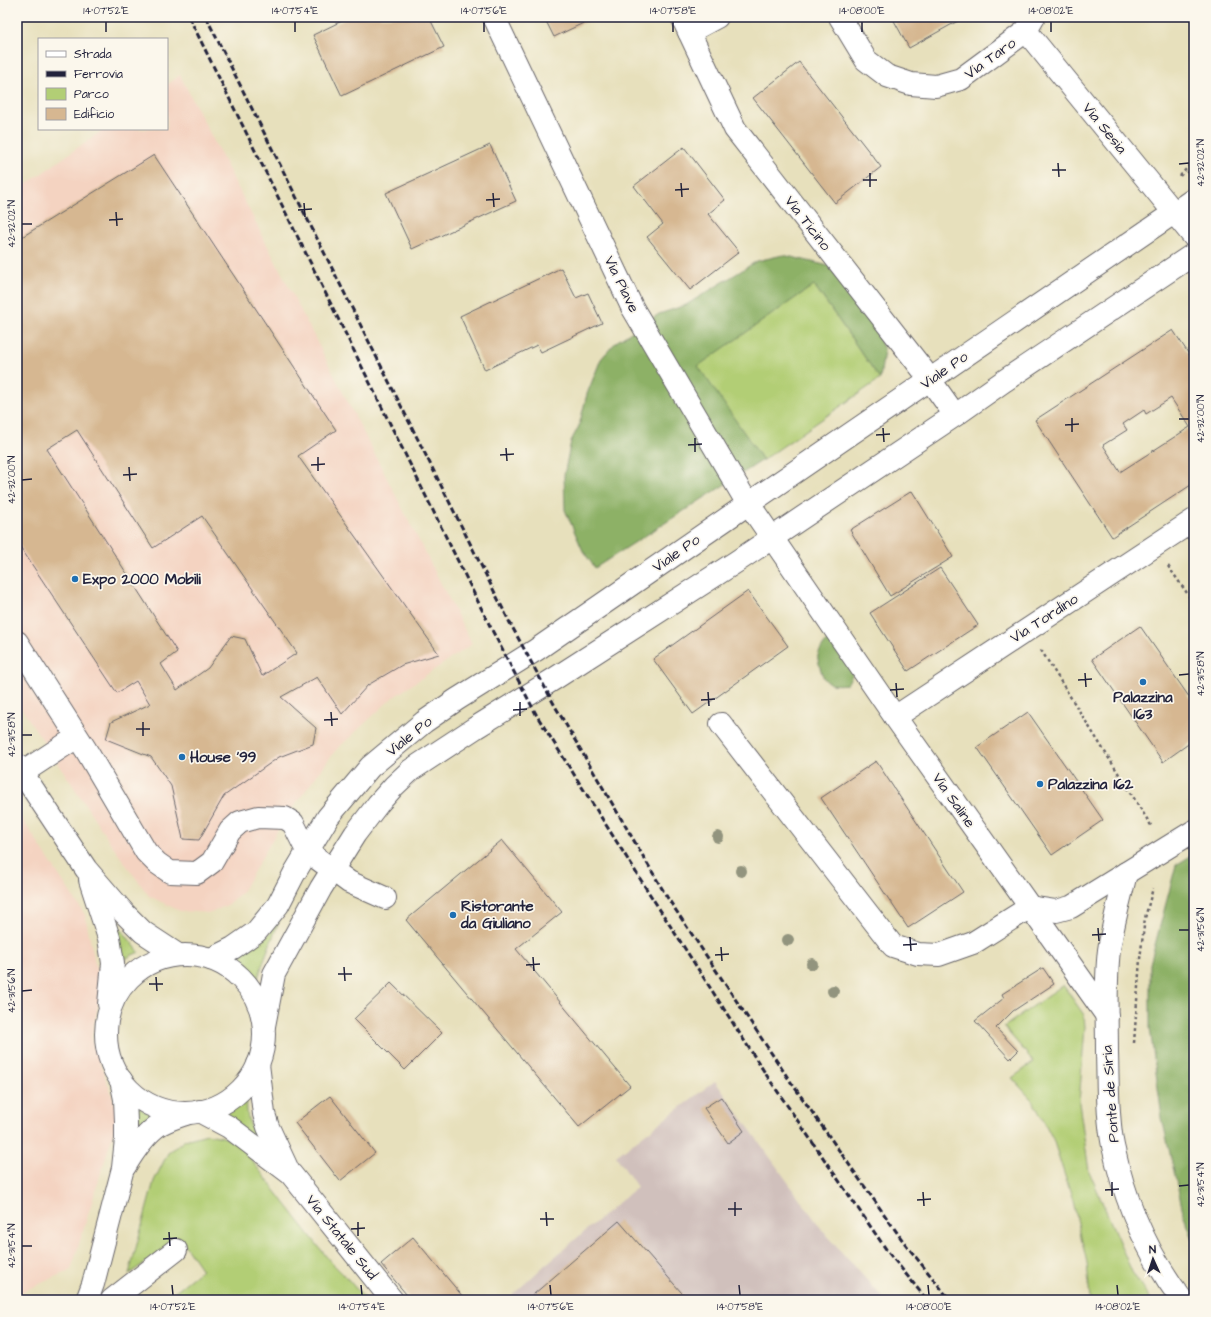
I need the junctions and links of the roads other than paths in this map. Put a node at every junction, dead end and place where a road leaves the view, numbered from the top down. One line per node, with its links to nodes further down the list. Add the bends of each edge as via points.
1 (494, 17): 12 (street, Via Piave, via 632,307)
2 (717, 17): 4 (street)
3 (840, 17): 5 (street, Via Taro, via 866,60 887,76 911,84 936,86 961,79)
4 (686, 24): 10 (street, Via Ticino, via 735,129)
5 (1030, 24): 7 (street, Via Sesia)
6 (1194, 199): 7 (street, Viale Po)
7 (1174, 212): 8 (street, Via Sesia); 10 (street, Viale Po)
8 (1194, 237)
9 (1194, 254): 11 (street, Viale Po)
10 (930, 380): 11 (street, Via Ticino); 12 (street, Viale Po)
11 (955, 415): 14 (street, Viale Po)
12 (748, 504): 14 (street, Via Piave); 21 (street, Viale Po, via 536,650 424,722 370,767 328,817)
13 (1194, 520): 16 (street, Via Tordino)
14 (773, 538): 16 (street, Via Saline); 23 (street, Viale Po, via 411,770 394,786 354,834)
15 (17, 642): 18 (street)
16 (895, 717): 26 (street, Via Saline)
17 (721, 724): 26 (street, via 894,946 918,954 939,955 973,943)
18 (77, 737): 19 (street); 21 (street, via 146,852 170,872 197,873 212,862 230,831 240,822 258,817 285,818 293,823)
19 (20, 769): 22 (street)
20 (1194, 831): 24 (street)
21 (307, 851): 23 (street); 28 (street, Viale Po, via 278,905 256,932)
22 (86, 870): 27 (street, via 143,932); 30 (street, via 109,938 113,963)
23 (332, 870): 25 (street, via 349,882); 31 (street, Viale Po, via 274,974)
24 (1126, 873): 26 (street, via 1071,907 1056,911); 29 (street, Ponte de Siria, via 1114,918 1109,950)
25 (385, 898)
26 (1030, 907): 29 (street)
27 (178, 955): 28 (street, via 195,955); 30 (street, via 158,960 140,969 126,982 114,999)
28 (211, 959): 31 (street, via 231,969 248,985 259,1004)
29 (1107, 1016): 41 (street, Ponte de Siria, via 1108,1108 1113,1145 1123,1186 1154,1257)
30 (108, 1017): 33 (street, via 106,1039 111,1060)
31 (264, 1026): 32 (street, via 264,1046)
32 (258, 1064): 34 (street, via 248,1081 235,1095 218,1105); 36 (street, via 264,1114)
33 (121, 1080): 34 (street, via 134,1094 150,1104 169,1111); 35 (street, via 126,1122)
34 (194, 1112): 35 (street, via 157,1126 135,1149); 36 (street, via 229,1127)
35 (123, 1168): 38 (street)
36 (291, 1174): 40 (street, Via Statale Sud)
37 (176, 1250): 39 (street)
38 (87, 1300)
39 (112, 1300)
40 (392, 1300)
41 (1182, 1300)

